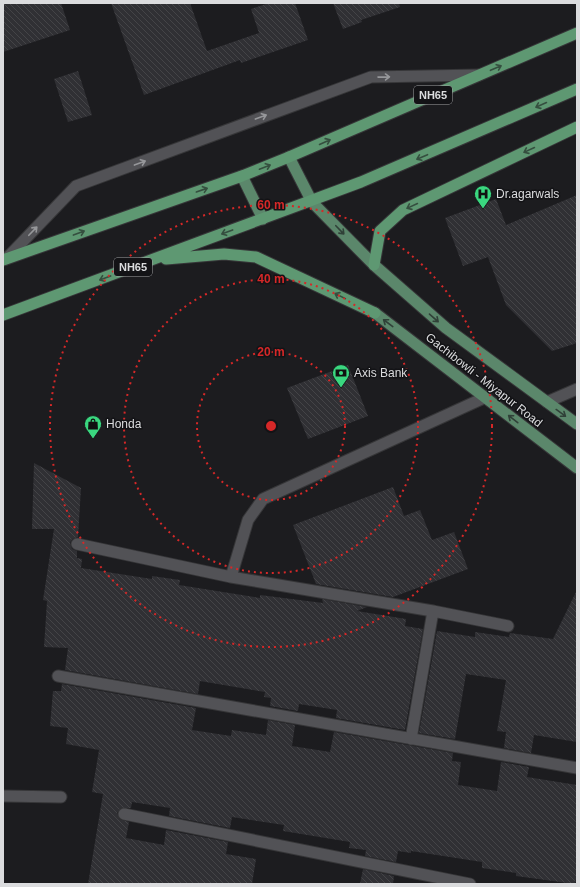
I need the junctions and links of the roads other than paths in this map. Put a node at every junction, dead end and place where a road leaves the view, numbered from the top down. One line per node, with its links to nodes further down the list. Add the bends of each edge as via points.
1 (577, 34): 2 (highway, NH65, one-way to 1)
2 (479, 75): 5 (highway, NH65, one-way to 2); 9 (street, one-way to 2, via 76,186 371,77)
3 (577, 89): 7 (highway, NH65, one-way to 7, via 425,156)
4 (577, 128): 11 (highway, one-way to 11, via 403,210 380,231)
5 (290, 157): 6 (highway, NH65, one-way to 5); 7 (main road)
6 (242, 176): 8 (main road); 9 (highway, NH65, one-way to 6)
7 (312, 202): 8 (highway, NH65); 11 (main road, one-way to 11)
8 (263, 219): 10 (highway, NH65, one-way to 10)
9 (4, 260)
10 (152, 260): 12 (highway, one-way to 10, via 256,257 224,254); 13 (highway, NH65, one-way to 13)
11 (374, 265): 16 (main road, one-way to 16, via 446,328)
12 (375, 313): 15 (main road, Gachibowli - Miyapur Road, one-way to 12)
13 (3, 315)
14 (577, 389): 16 (street)
15 (486, 397): 18 (main road, Gachibowli - Miyapur Road, one-way to 15); 20 (street, via 263,499 248,520)
16 (547, 402): 17 (main road, one-way to 17)
17 (577, 424)
18 (577, 468)
19 (77, 544): 20 (street)
20 (231, 577): 21 (street)
21 (434, 611): 22 (street); 24 (street)
22 (508, 626)
23 (58, 676): 24 (street)
24 (411, 739): 25 (street)
25 (577, 768)
26 (3, 796): 27 (street)
27 (61, 797)
28 (124, 814): 29 (street)
29 (470, 884)

